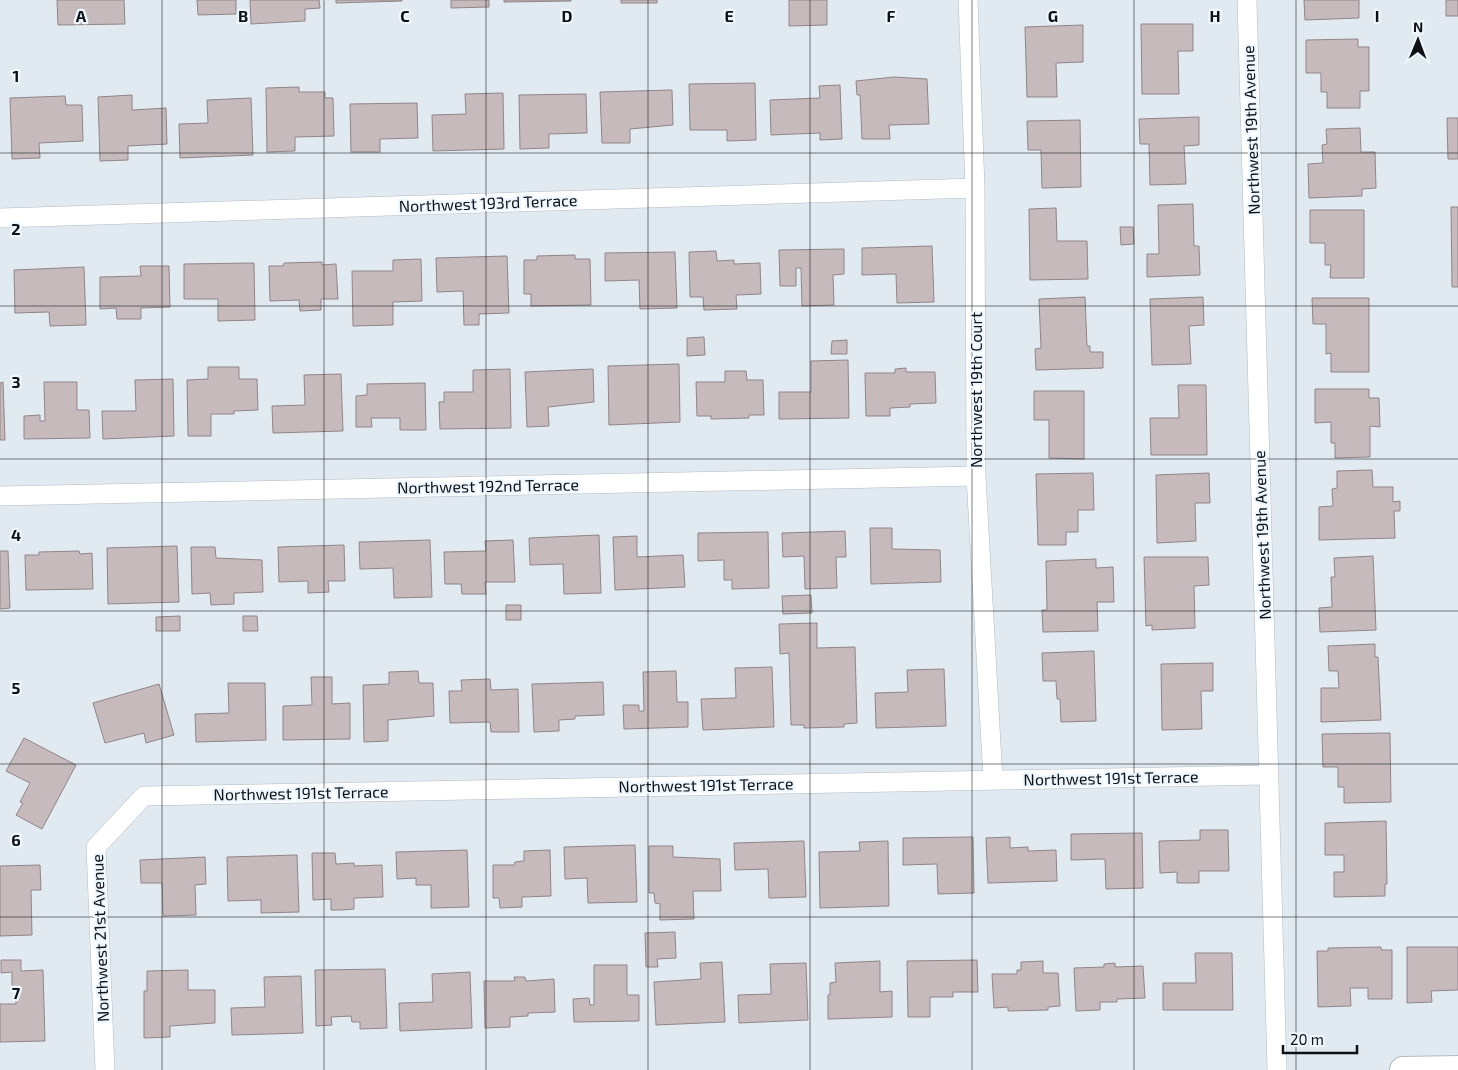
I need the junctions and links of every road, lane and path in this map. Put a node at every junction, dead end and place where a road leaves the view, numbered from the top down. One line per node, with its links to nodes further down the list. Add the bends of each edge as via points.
1 (968, 0): 3 (street, Northwest 19th Court)
2 (1247, 0): 7 (street, Northwest 19th Avenue)
3 (975, 188): 4 (street, Northwest 193rd Terrace); 5 (street, Northwest 19th Court)
4 (0, 218)
5 (976, 476): 6 (street, Northwest 192nd Terrace); 8 (street, Northwest 19th Court)
6 (0, 496)
7 (1268, 775): 8 (street, Northwest 191st Terrace); 12 (street, Northwest 19th Avenue)
8 (993, 780): 9 (street, Northwest 191st Terrace)
9 (144, 796): 11 (street, Northwest 21st Avenue, via 96,847)
10 (1458, 1069): 13 (street)
11 (106, 1070)
12 (1277, 1070)
13 (1403, 1070)

